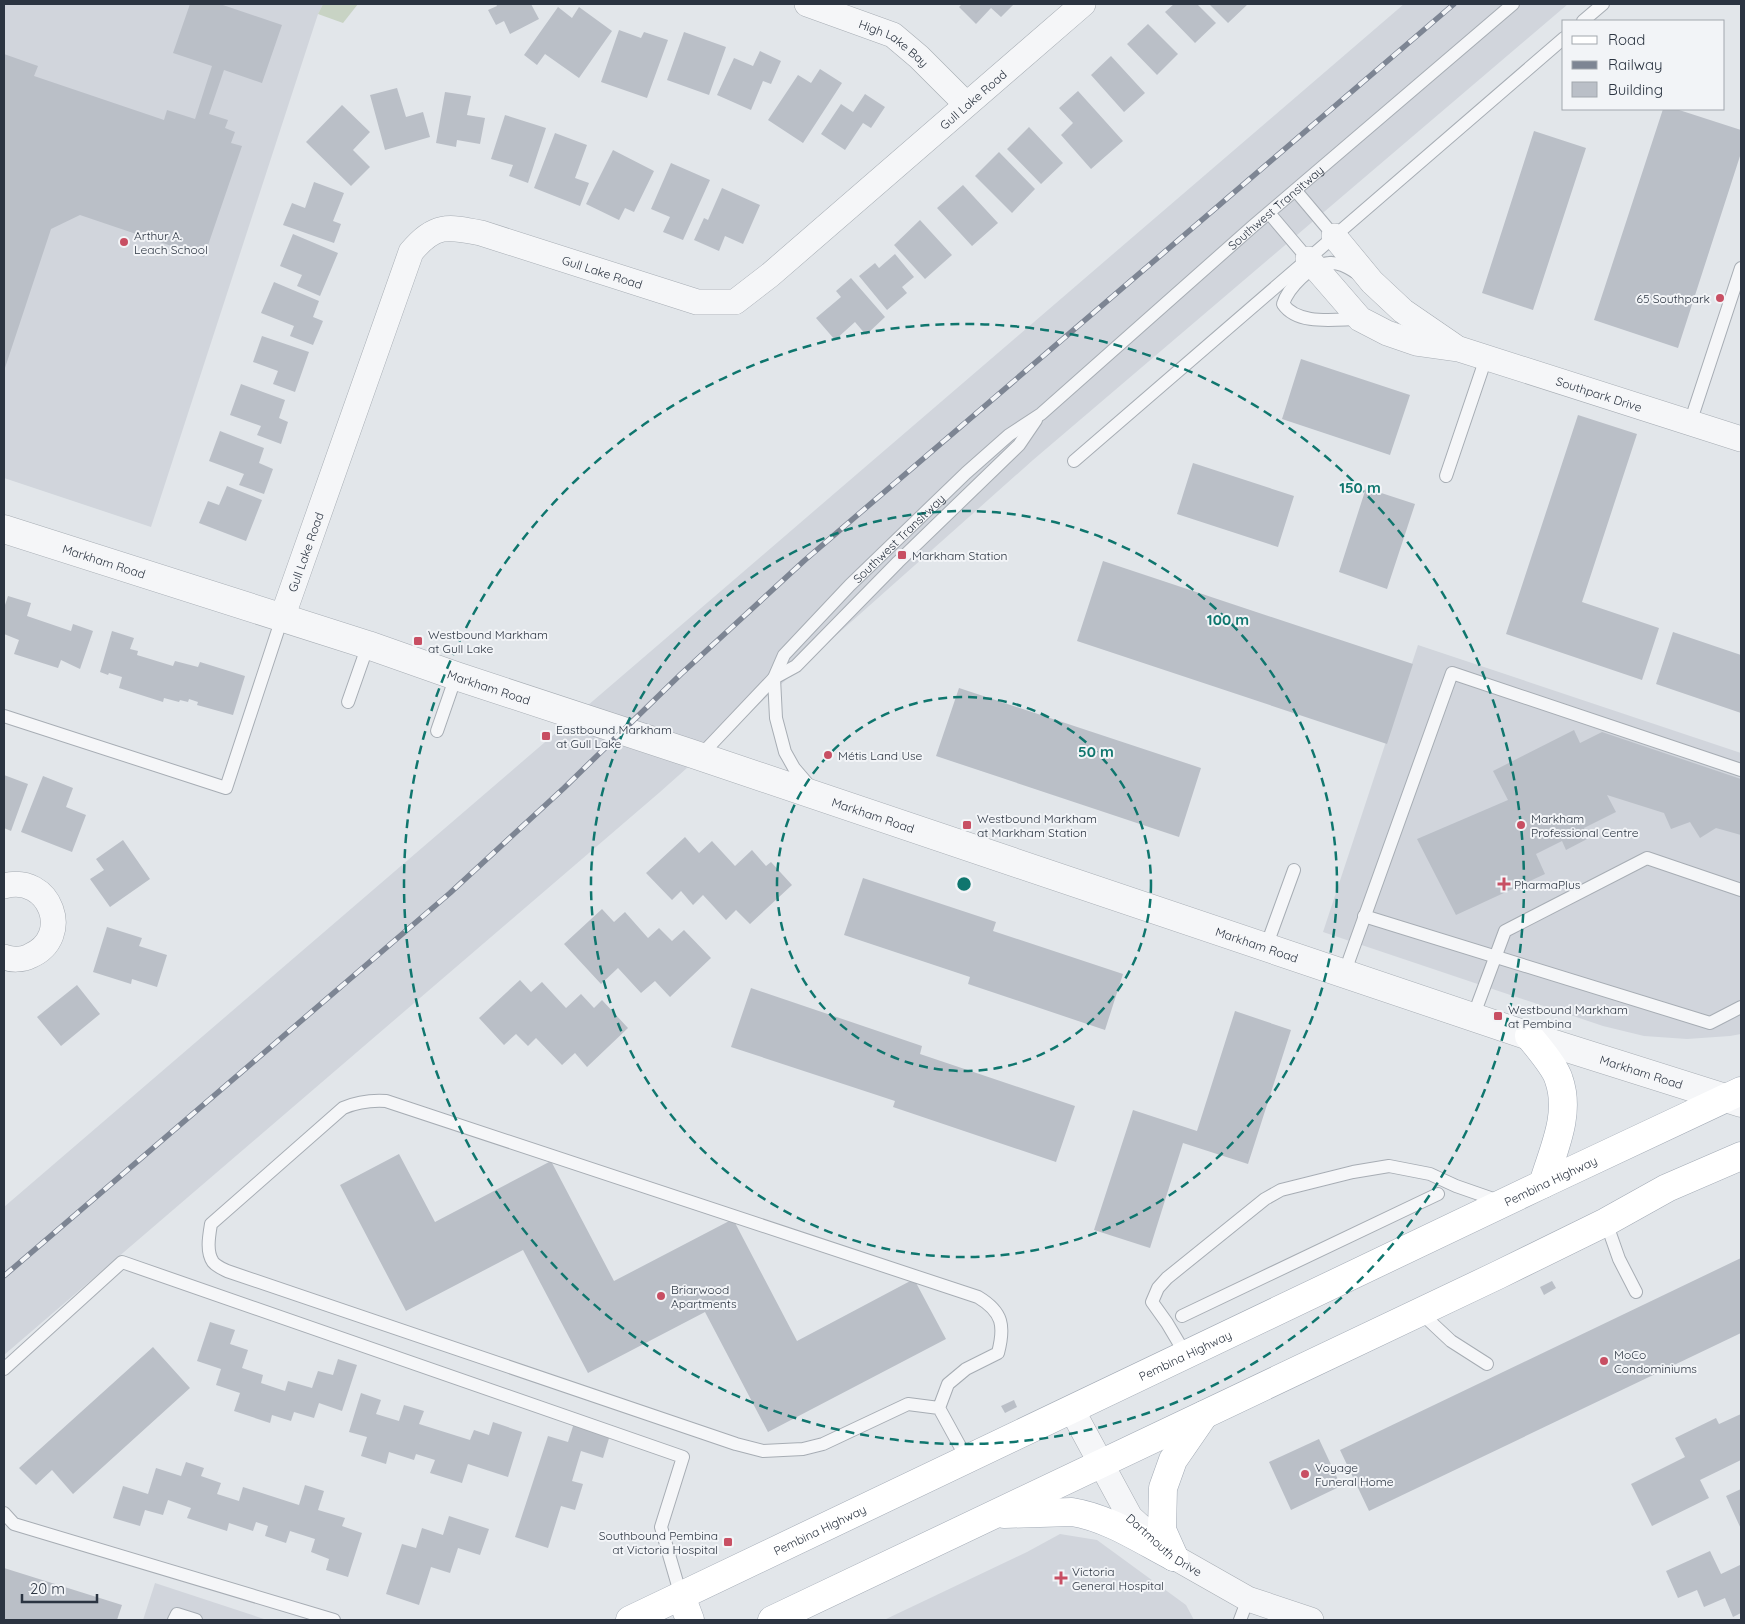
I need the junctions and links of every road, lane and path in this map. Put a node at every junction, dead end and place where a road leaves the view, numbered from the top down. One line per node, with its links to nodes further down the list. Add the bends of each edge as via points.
1 (807, 4): 7 (street, High Lake Bay, via 893,35)
2 (1083, 4): 7 (street, Gull Lake Road)
3 (1513, 4): 8 (lane, Southwest Transitway)
4 (1603, 4): 5 (lane)
5 (1584, 20)
6 (1562, 40): 10 (lane)
7 (966, 104): 23 (street, Gull Lake Road, via 735,302 697,302 480,233 440,229 423,237 411,252)
8 (1296, 191): 9 (lane, Southwest Transitway); 10 (lane, Southpark Drive)
9 (1269, 213): 11 (lane, Southpark Drive); 17 (lane, Southwest Transitway)
10 (1334, 236): 11 (lane); 13 (street, Southpark Drive)
11 (1311, 263): 13 (lane, via 1343,264); 14 (street, Southpark Drive); 14 (lane, via 1286,294 1283,304 1288,312 1307,319); 20 (lane)
12 (1741, 268): 18 (lane)
13 (1372, 282): 15 (street, Southpark Drive, via 1403,311)
14 (1360, 319): 15 (street, Southpark Drive, via 1416,343)
15 (1459, 349): 16 (street, Southpark Drive)
16 (1486, 358): 18 (street, Southpark Drive); 21 (lane)
17 (1041, 414): 26 (lane, Southwest Transitway, via 1018,445 796,666); 26 (lane, Southwest Transitway, via 1009,435 966,473 856,578 784,655)
18 (1690, 423): 19 (street, Southpark Drive)
19 (1741, 439)
20 (1074, 461)
21 (1446, 476)
22 (4, 529): 23 (street, Markham Road)
23 (282, 618): 24 (street, Markham Road); 28 (lane, via 226,788)
24 (368, 645): 25 (street, Markham Road); 27 (lane)
25 (456, 676): 29 (lane); 30 (street, Markham Road)
26 (774, 678): 30 (lane, Southwest Transitway); 32 (lane, via 776,718 785,752)
27 (348, 702)
28 (4, 716)
29 (437, 731)
30 (700, 756): 32 (street, Markham Road)
31 (1741, 770): 36 (lane, via 1452,673)
32 (818, 796): 37 (street, Markham Road)
33 (1294, 870): 37 (lane)
34 (4, 886): 38 (street, via 24,884 36,890 49,902 53,930 48,942 37,953 26,958)
35 (1741, 890): 39 (lane, via 1647,858 1505,931)
36 (1364, 916): 39 (lane); 40 (lane)
37 (1266, 947): 40 (street, Markham Road)
38 (4, 957)
39 (1496, 957): 41 (lane, via 1710,1023); 42 (lane)
40 (1344, 974): 42 (street, Markham Road)
41 (1741, 1007)
42 (1473, 1017): 43 (street, Markham Road)
43 (1529, 1036): 44 (street, Markham Road); 46 (main road, via 1559,1078 1564,1108)
44 (1736, 1098): 46 (main road, Pembina Highway)
45 (1741, 1156): 49 (main road, via 1667,1188)
46 (1543, 1184): 48 (main road, Pembina Highway)
47 (1438, 1194): 52 (lane)
48 (1504, 1203): 53 (main road, Pembina Highway); 53 (lane, via 1430,1174 1389,1166 1282,1190 1264,1199 1158,1288 1152,1302)
49 (1606, 1222): 50 (lane, via 1619,1259); 51 (main road)
50 (1636, 1292)
51 (1420, 1312): 54 (lane, via 1451,1341); 58 (main road)
52 (1182, 1316)
53 (1186, 1355): 57 (main road, Pembina Highway)
54 (1487, 1364)
55 (4, 1369): 64 (lane, via 122,1262 683,1457 661,1527)
56 (939, 1408): 56 (lane, via 908,1404 823,1444 763,1452 227,1272 213,1263 211,1224 343,1108 370,1100 386,1101 978,1297 992,1305 999,1317 1002,1336 998,1353 966,1369 948,1384); 59 (lane)
57 (1072, 1410): 59 (main road, Pembina Highway); 60 (street, Dartmouth Drive)
58 (1205, 1414): 60 (main road); 63 (main road, via 1173,1460 1163,1488 1162,1530)
59 (967, 1459): 64 (main road, Pembina Highway)
60 (1100, 1464): 62 (main road); 63 (street, Dartmouth Drive, via 1130,1517)
61 (4, 1513): 68 (lane, via 14,1524)
62 (993, 1514): 63 (main road, via 1082,1513 1102,1519); 70 (main road)
63 (1174, 1557): 65 (street, Dartmouth Drive)
64 (685, 1608): 69 (main road, Pembina Highway)
65 (1244, 1610): 71 (street, Dartmouth Drive)
66 (174, 1620): 67 (lane, via 177,1614)
67 (196, 1620)
68 (334, 1620)
69 (630, 1620)
70 (772, 1620)
71 (1311, 1620)

